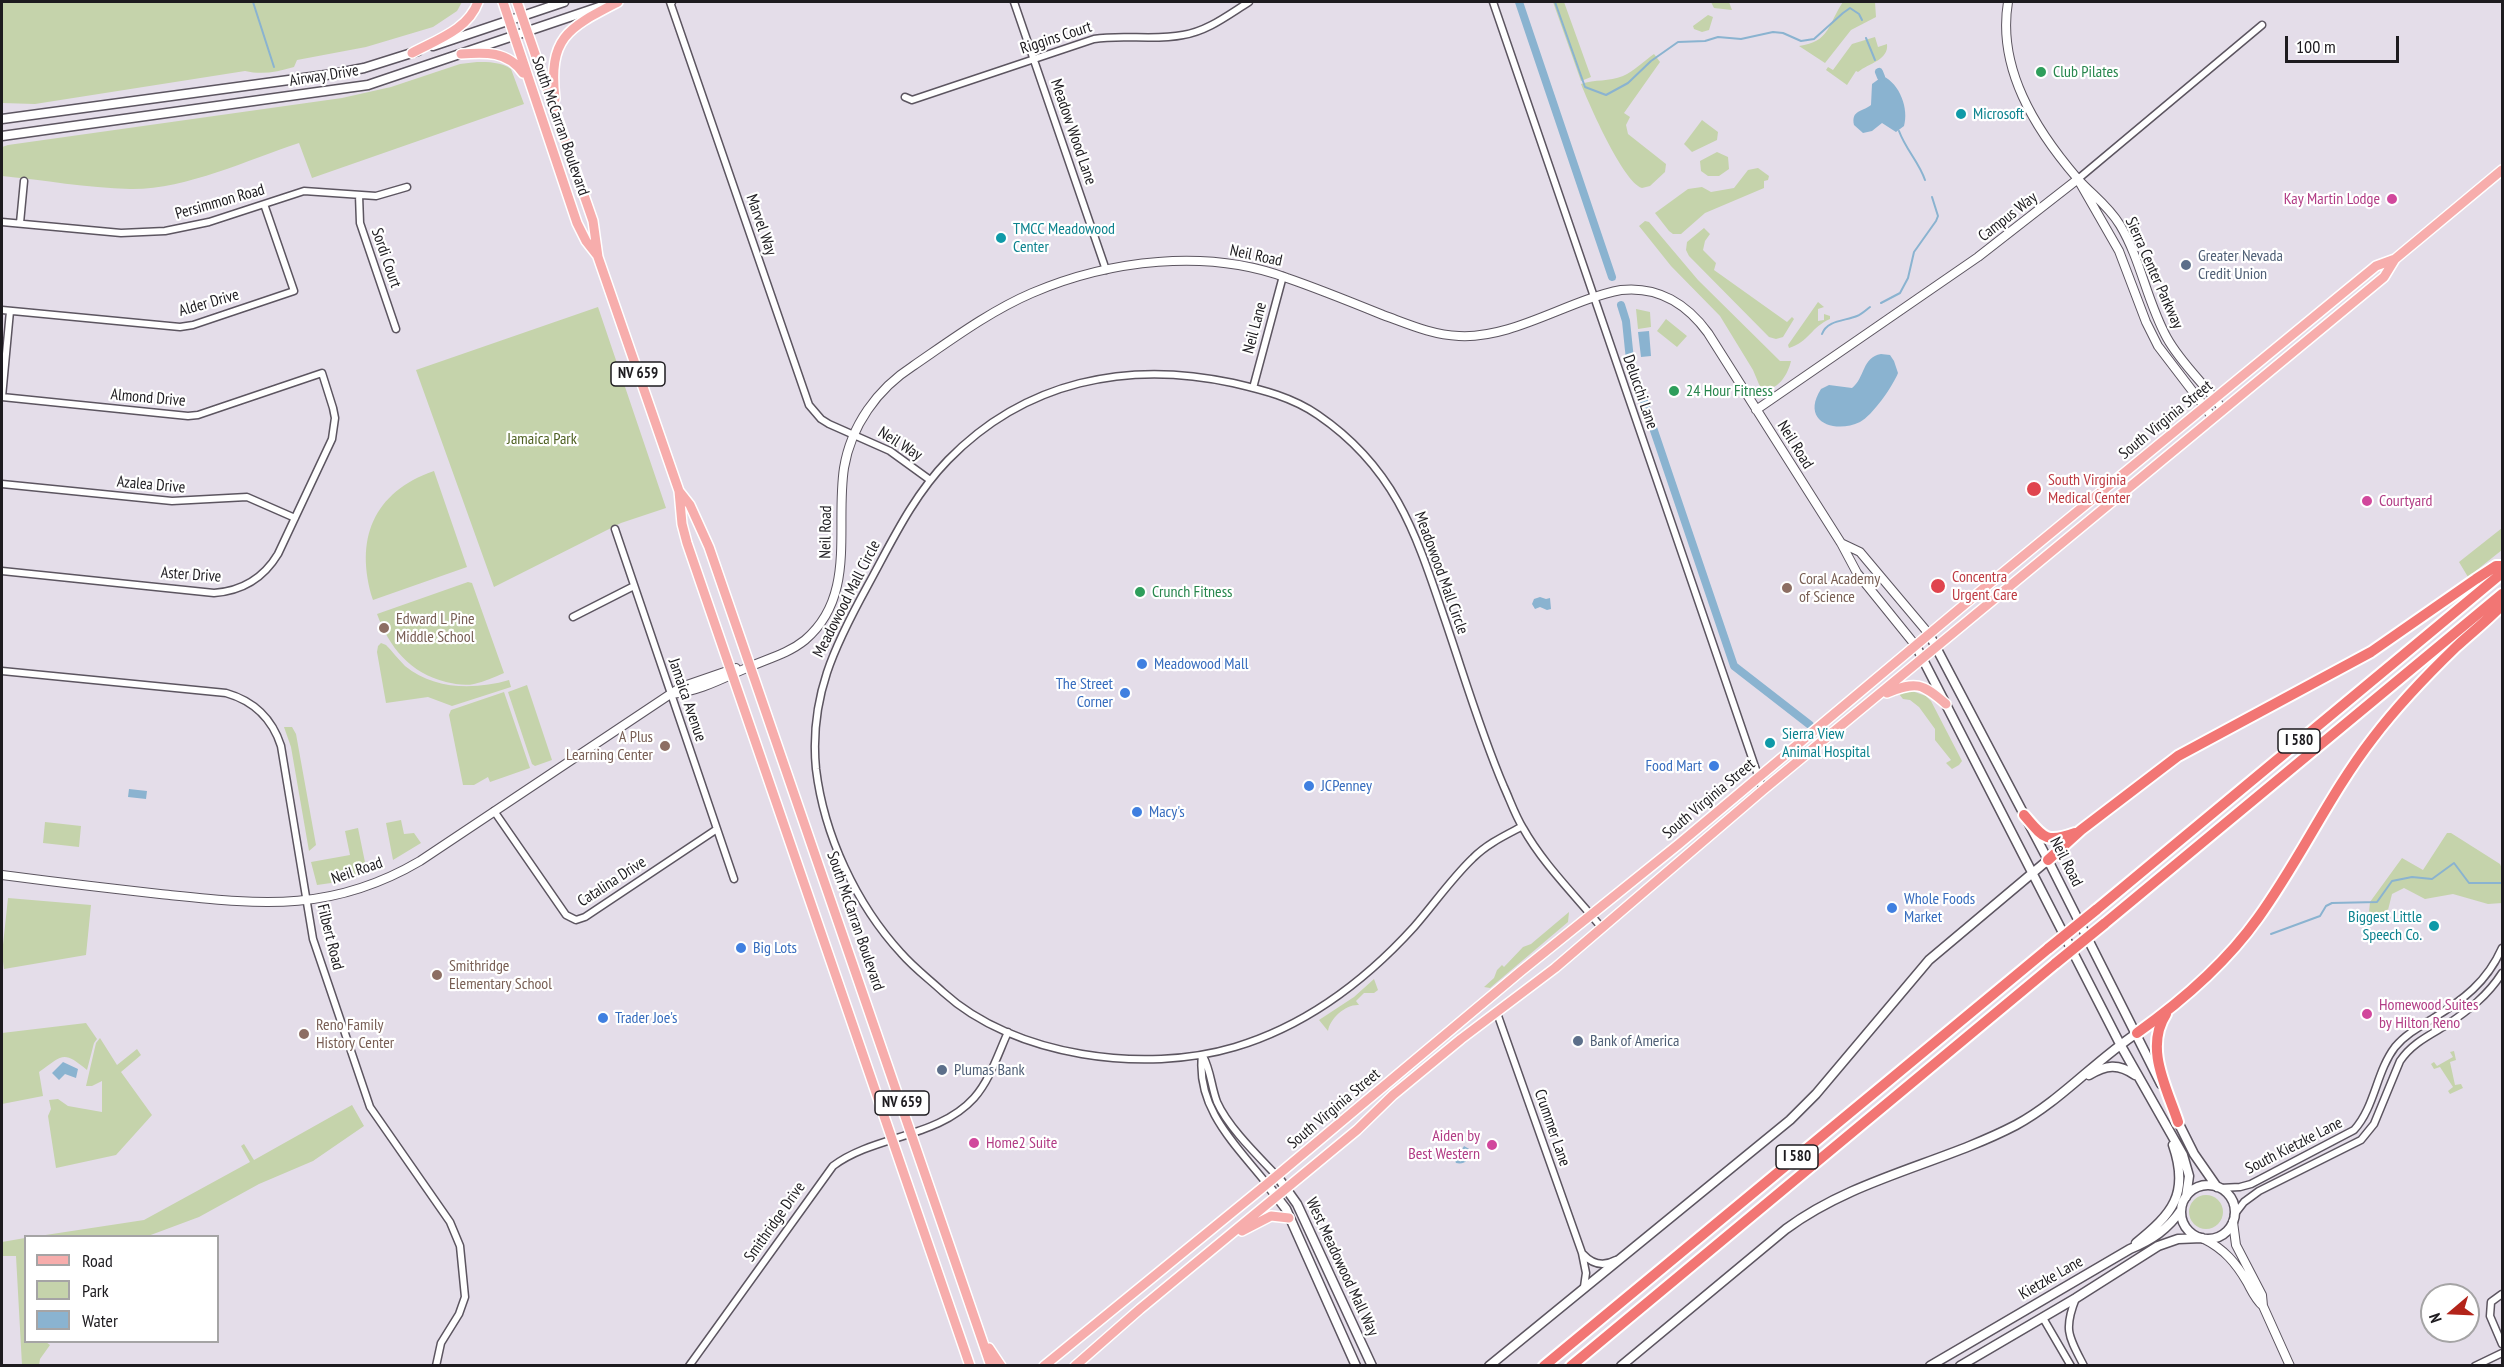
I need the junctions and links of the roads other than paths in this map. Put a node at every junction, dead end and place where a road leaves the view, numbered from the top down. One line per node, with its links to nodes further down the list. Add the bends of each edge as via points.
1 (478, 2): 16 (main road, via 471,16 456,30)
2 (503, 2): 12 (main road, South McCarran Boulevard / NV 659)
3 (517, 2): 11 (main road, South McCarran Boulevard / NV 659)
4 (564, 2): 11 (main road, Airway Drive)
5 (617, 2): 14 (main road, Airway Drive); 22 (main road, via 578,24 559,45 553,75)
6 (671, 2): 48 (street, Marvel Way, via 810,405 821,419)
7 (1014, 2): 18 (street, Meadow Wood Lane)
8 (1249, 2): 18 (street, Riggins Court, via 1197,32 1169,37 1102,38)
9 (1492, 2): 36 (street, Delucchi Lane)
10 (2008, 2): 25 (street, Sierra Center Parkway, via 2006,39 2015,81 2038,124)
11 (522, 16): 12 (main road, Airway Drive); 14 (main road, South McCarran Boulevard / NV 659)
12 (509, 20): 15 (main road, South McCarran Boulevard / NV 659); 16 (main road, Airway Drive)
13 (2262, 25): 25 (street, Campus Way)
14 (527, 32): 15 (main road, Airway Drive); 22 (main road, South McCarran Boulevard / NV 659)
15 (514, 36): 17 (main road, Airway Drive); 19 (main road, South McCarran Boulevard / NV 659)
16 (412, 53): 21 (main road, Airway Drive, via 342,72)
17 (460, 54): 19 (main road, via 508,57); 23 (main road, Airway Drive, via 352,88)
18 (1034, 59): 20 (street, Riggins Court, via 912,100); 34 (street, Meadow Wood Lane)
19 (529, 82): 32 (main road, South McCarran Boulevard / NV 659, via 577,223)
20 (904, 97)
21 (2, 117)
22 (556, 117): 32 (main road, South McCarran Boulevard / NV 659, via 592,221)
23 (2, 138)
24 (2502, 170): 33 (main road, South Virginia Street)
25 (2078, 179): 43 (street, Sierra Center Parkway, via 2102,200 2120,224 2168,338); 44 (street, Sierra Center Parkway, via 2119,251 2158,346); 45 (street, Campus Way, via 1978,257)
26 (24, 180): 31 (street)
27 (407, 187): 28 (street, Persimmon Road, via 387,194)
28 (359, 195): 29 (street, Persimmon Road, via 304,191); 39 (street, Sordi Court, via 360,223)
29 (264, 204): 31 (street, Persimmon Road, via 187,228 143,233); 38 (street, Alder Drive, via 294,291 180,327)
30 (2, 222): 31 (street, Persimmon Road)
31 (20, 223)
32 (598, 257): 51 (main road, South McCarran Boulevard / NV 659)
33 (2395, 259): 43 (main road, South Virginia Street, via 2376,266); 46 (main road, South Virginia Street, via 2384,277)
34 (1106, 270): 35 (street, Neil Road, via 1178,261 1231,265); 48 (street, Neil Road, via 1014,302 910,367 878,395)
35 (1282, 276): 36 (street, Neil Road, via 1418,328 1463,336 1502,329); 41 (street, Neil Lane)
36 (1594, 298): 45 (street, Neil Road, via 1640,289 1684,306 1708,333); 72 (street, Delucchi Lane)
37 (2, 310): 38 (street, Alder Drive)
38 (10, 311): 42 (street)
39 (396, 329)
40 (322, 373): 42 (street, Almond Drive, via 188,416); 52 (street, Aster Drive, via 333,408 334,430)
41 (1253, 387): 49 (street, Meadowood Mall Circle, via 1155,373 1109,376 1072,385 1040,396 999,418 962,446); 76 (street, Meadowood Mall Circle, via 1290,399 1322,418 1375,468 1398,499 1416,535 1490,753)
42 (2, 397)
43 (2216, 399): 44 (main road, South Virginia Street); 46 (street, Sierra Center Parkway)
44 (2204, 407): 47 (street, Sierra Center Parkway); 62 (main road, South Virginia Street)
45 (1756, 410): 54 (street, Neil Road)
46 (2223, 410): 47 (main road, South Virginia Street)
47 (2213, 418): 64 (main road, South Virginia Street)
48 (854, 434): 49 (street, Neil Way, via 890,451); 66 (street, Neil Road, via 844,468 841,562 834,599 803,641 780,656)
49 (930, 480): 90 (street, Meadowood Mall Circle, via 906,515 831,657 817,711 817,771 840,855 884,934 915,968 967,1013)
50 (2, 484): 52 (street, Azalea Drive, via 188,502 247,497)
51 (679, 491): 66 (main road, South McCarran Boulevard / NV 659, via 697,518); 68 (main road, South McCarran Boulevard / NV 659, via 684,534)
52 (295, 518): 56 (street, Aster Drive, via 266,571 247,585 225,592)
53 (615, 529): 58 (street, Jamaica Avenue)
54 (1841, 543): 62 (street, Neil Road, via 1860,552); 63 (street, Neil Road, via 1857,573)
55 (2502, 566): 78 (highway, via 2496,566 2371,652 2178,756)
56 (2, 571)
57 (2502, 573): 130 (highway, I 580, bridge)
58 (634, 586): 61 (street); 69 (street, Jamaica Avenue)
59 (2502, 594): 131 (highway, I 580, bridge)
60 (2502, 604): 88 (highway, via 2393,712 2338,787 2258,919 2222,961)
61 (573, 617)
62 (1929, 634): 63 (main road, South Virginia Street); 64 (main road, Neil Road)
63 (1916, 646): 65 (main road, Neil Road); 72 (main road, South Virginia Street)
64 (1938, 647): 65 (main road, South Virginia Street); 75 (main road, Neil Road)
65 (1924, 658): 70 (main road, South Virginia Street); 71 (main road, Neil Road)
66 (750, 666): 68 (street, Neil Road); 97 (main road, South McCarran Boulevard / NV 659)
67 (2, 671): 83 (street, Filbert Road, via 226,693 248,701 272,725 281,746)
68 (731, 672): 69 (street, Neil Road, via 685,684); 99 (main road, South McCarran Boulevard / NV 659)
69 (671, 694): 74 (street, Neil Road); 77 (street, Jamaica Avenue)
70 (1876, 697): 71 (main road, via 1914,684 1927,688); 73 (main road, South Virginia Street)
71 (1946, 704): 80 (main road, Neil Road)
72 (1759, 777): 73 (street, Delucchi Lane); 84 (main road, South Virginia Street)
73 (1763, 790): 85 (main road, South Virginia Street)
74 (494, 811): 77 (street, Catalina Drive, via 566,915 576,920); 83 (street, Neil Road, via 391,876 345,893)
75 (2024, 815): 78 (highway, via 2048,839); 79 (main road, Neil Road)
76 (1521, 827): 84 (street, Meadowood Mall Circle); 93 (street, Meadowood Mall Circle, via 1475,856 1391,951 1340,994 1270,1035)
77 (717, 829): 82 (street, Jamaica Avenue)
78 (2081, 830): 79 (highway)
79 (2048, 860): 80 (main road); 91 (main road, Neil Road)
80 (2033, 873): 92 (main road, Neil Road); 111 (main road, via 1929,960 1797,1114)
81 (2, 875): 83 (street, Neil Road, via 239,902)
82 (734, 879)
83 (307, 901): 120 (street, Filbert Road, via 314,939 370,1107 450,1222 460,1245 465,1297 441,1343)
84 (1592, 915): 85 (street, Meadowood Mall Circle); 100 (main road, South Virginia Street, via 1520,972)
85 (1601, 927): 89 (main road, South Virginia Street)
86 (2502, 948): 101 (street, South Kietzke Lane, via 2475,989 2396,1046 2354,1130 2251,1184)
87 (2502, 973): 106 (street, South Kietzke Lane, via 2477,1003 2406,1052 2374,1124 2361,1140 2259,1191 2244,1202)
88 (2170, 1008): 91 (highway); 96 (highway, via 2158,1030 2156,1051)
89 (1497, 1013): 100 (main road, South Virginia Street, via 1393,1095 1357,1130); 110 (street, Crummer Lane)
90 (1008, 1032): 93 (street, Meadowood Mall Circle, via 1047,1046 1099,1056 1157,1059); 97 (street, Smithridge Drive, via 975,1097 957,1113)
91 (2137, 1034): 92 (main road); 96 (main road, Neil Road)
92 (2120, 1044): 94 (main road, Neil Road); 95 (main road)
93 (1202, 1055): 100 (street, via 1221,1109); 102 (street, via 1200,1071 1211,1111)
94 (2138, 1077): 95 (main road, via 2125,1068 2104,1067); 98 (main road, Neil Road)
95 (2065, 1089): 132 (main road, via 2005,1130 1855,1189 1809,1212)
96 (2178, 1122): 101 (main road, Neil Road, via 2194,1154)
97 (912, 1132): 99 (street, Smithridge Drive); 117 (main road, South McCarran Boulevard / NV 659)
98 (2170, 1136): 103 (main road, Neil Road, via 2187,1162); 109 (main road, via 2180,1181 2175,1202 2158,1226)
99 (893, 1139): 121 (street, Smithridge Drive, via 843,1159 825,1174); 122 (main road, South McCarran Boulevard / NV 659)
100 (1282, 1182): 102 (main road, South Virginia Street); 102 (main road, South Virginia Street); 128 (main road, West Meadowood Mall Way)
101 (2219, 1188): 103 (main road, via 2205,1186); 106 (main road, via 2230,1198)
102 (1272, 1190): 105 (main road, West Meadowood Mall Way); 108 (main road, South Virginia Street); 125 (main road, South Virginia Street)
103 (2186, 1197): 104 (main road)
104 (2181, 1210): 107 (main road, via 2185,1227); 109 (main road, Kietzke Lane, via 2166,1229)
105 (1289, 1218): 108 (main road, via 1271,1216); 127 (main road, West Meadowood Mall Way)
106 (2233, 1219): 107 (main road, via 2222,1235); 115 (street, via 2235,1245 2262,1295)
107 (2203, 1239): 114 (main road, Kietzke Lane, via 2178,1239 2158,1246); 115 (street, via 2230,1257)
108 (1224, 1240): 126 (main road, South Virginia Street)
109 (2130, 1249): 133 (main road, Kietzke Lane)
110 (1582, 1253): 111 (street, via 1598,1264 1611,1263); 112 (street, Crummer Lane, via 1586,1281)
111 (1624, 1255): 112 (main road)
112 (1581, 1291): 129 (main road)
113 (2502, 1294): 118 (street, via 2491,1302 2490,1316)
114 (2076, 1298): 116 (main road, Kietzke Lane); 136 (street, via 2068,1336)
115 (2263, 1306): 137 (street)
116 (2043, 1318): 134 (main road, Kietzke Lane); 135 (street)
117 (981, 1334): 123 (main road, South McCarran Boulevard / NV 659); 124 (main road)
118 (2502, 1344)
119 (2502, 1353): 138 (street)
120 (436, 1365)
121 (689, 1365)
122 (970, 1365)
123 (991, 1365)
124 (1001, 1365)
125 (1044, 1365)
126 (1075, 1365)
127 (1356, 1365)
128 (1372, 1365)
129 (1489, 1365)
130 (1544, 1365)
131 (1571, 1365)
132 (1622, 1365)
133 (1930, 1365)
134 (1960, 1365)
135 (2071, 1365)
136 (2084, 1365)
137 (2290, 1365)
138 (2475, 1365)

